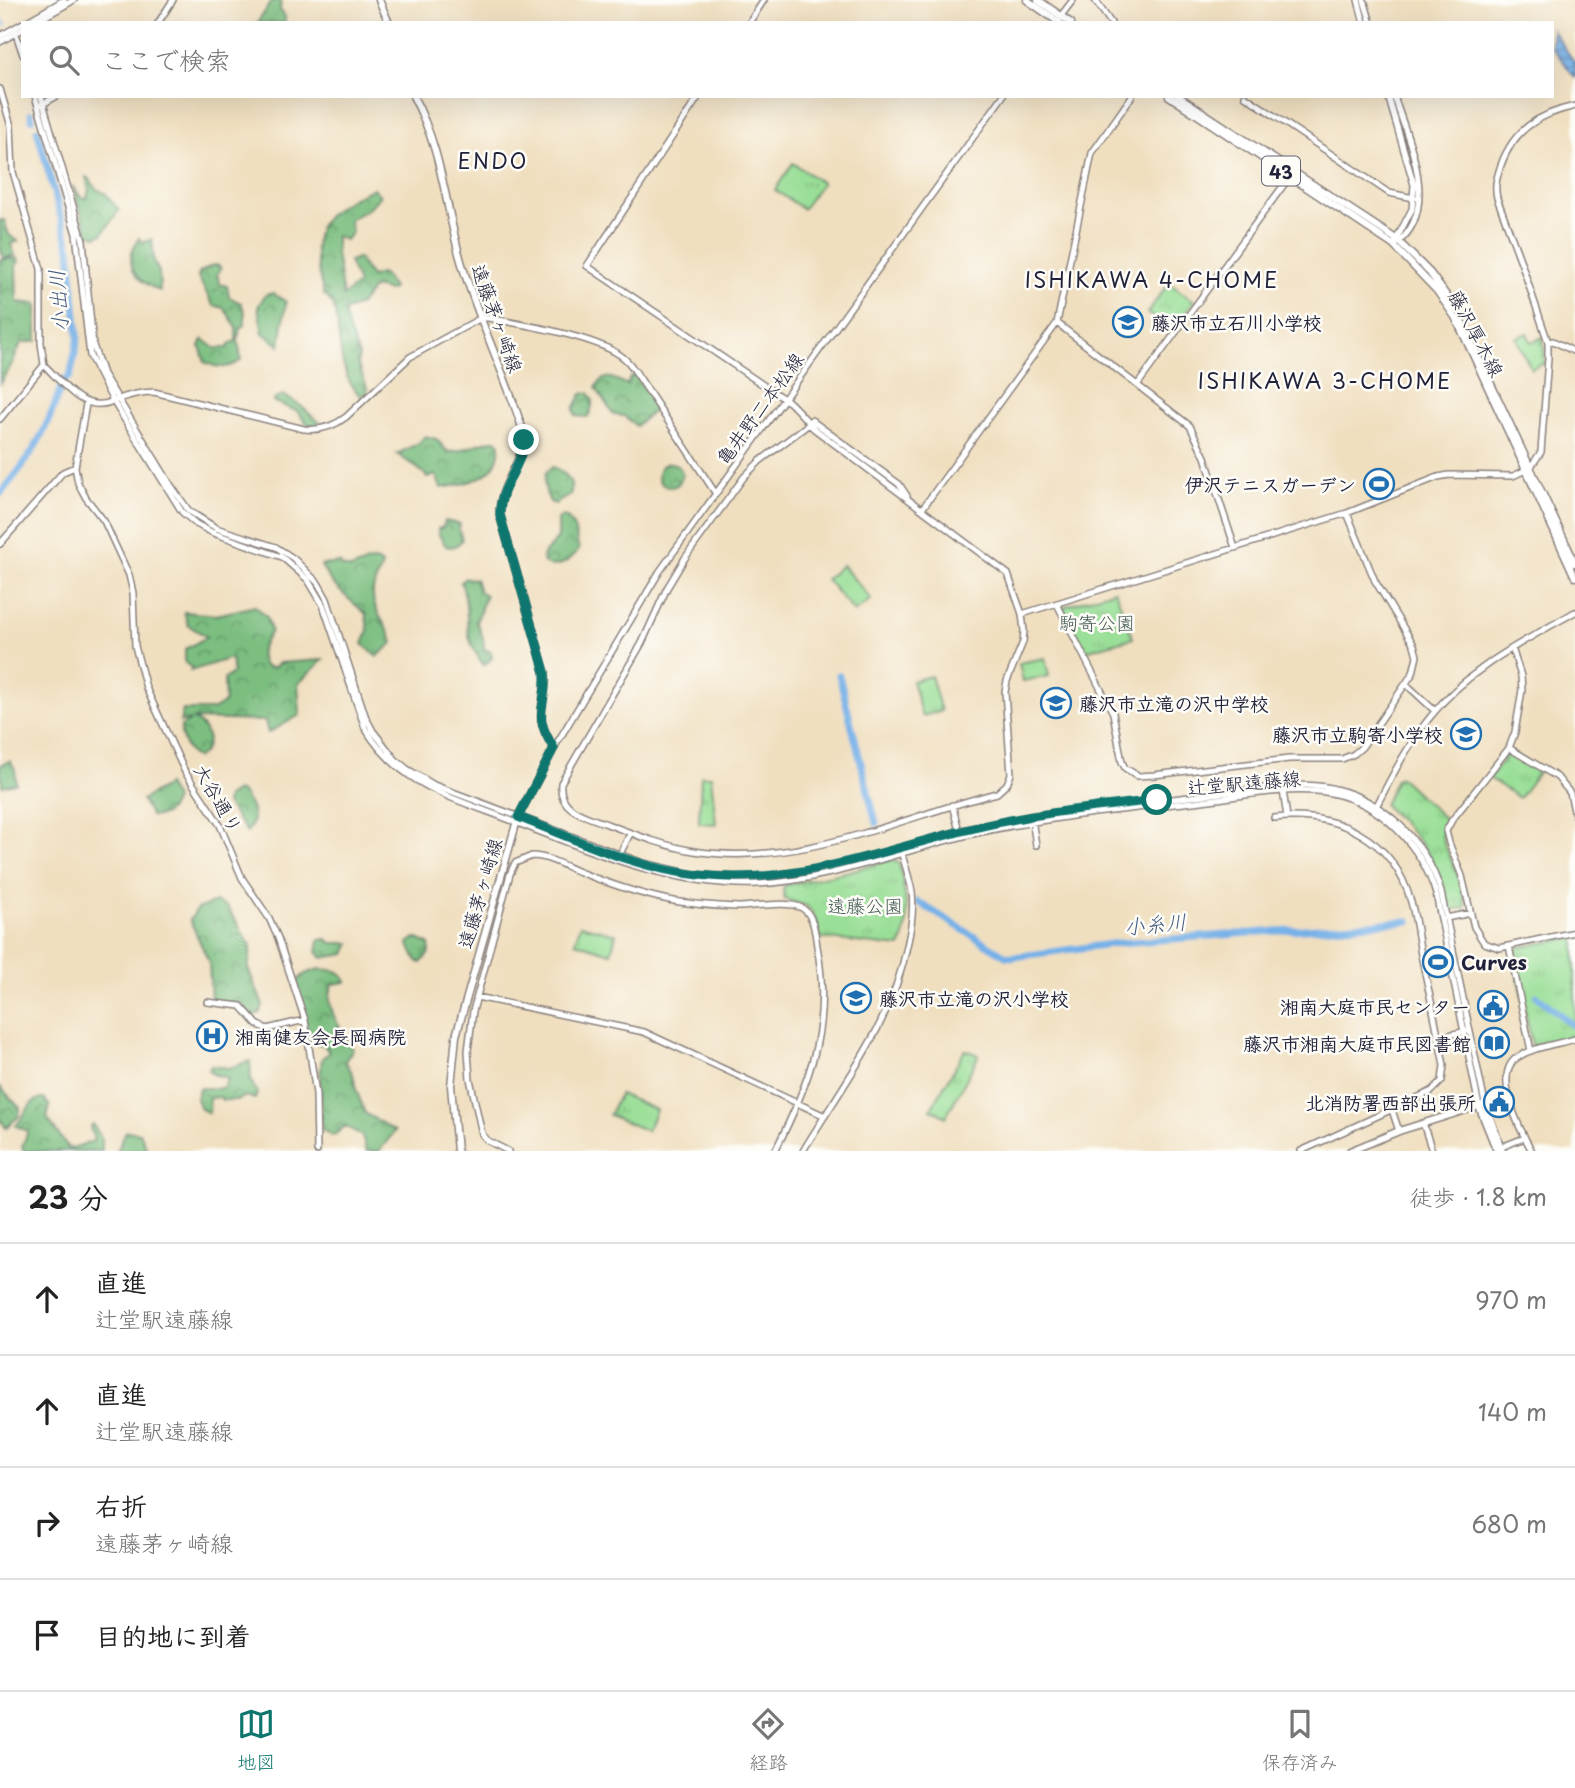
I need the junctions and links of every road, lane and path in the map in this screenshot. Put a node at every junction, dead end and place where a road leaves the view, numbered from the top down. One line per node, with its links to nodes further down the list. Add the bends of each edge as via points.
1 (64, 0): 12 (street)
2 (74, 0): 13 (street)
3 (173, 0): 14 (street)
4 (379, 0): 15 (main road)
5 (764, 0): 16 (street)
6 (1027, 0): 17 (main road)
7 (1038, 0): 17 (main road)
8 (1073, 0): 17 (street)
9 (1095, 0): 18 (street)
10 (1358, 0): 19 (street)
11 (1364, 0): 20 (street)
12 (31, 21)
13 (37, 21)
14 (159, 21)
15 (387, 21)
16 (749, 21)
17 (1059, 21)
18 (1110, 21)
19 (1363, 21)
20 (1370, 21)
21 (20, 28): 22 (street); 23 (street)
22 (0, 36)
23 (0, 42)
24 (0, 89): 46 (street, via 11,127 13,172 41,269)
25 (36, 98): 37 (street)
26 (40, 98): 37 (street)
27 (54, 98): 37 (street)
28 (413, 98): 42 (main road, 遠藤茅ヶ崎線, via 430,132 460,260)
29 (698, 98): 48 (street, via 587,266)
30 (1002, 98): 48 (street, 亀井野二本松線)
31 (1131, 98): 43 (street, via 1092,153)
32 (1172, 98): 39 (main road, 藤沢厚木線 / 43)
33 (1181, 98): 39 (main road, 藤沢厚木線 / 43)
34 (1248, 98): 40 (street, via 1383,189)
35 (1389, 98): 40 (street, via 1412,173)
36 (1395, 98): 41 (street, via 1420,189 1416,214)
37 (40, 106): 49 (street, via 76,234 90,356)
38 (1575, 106): 44 (street, via 1526,125 1508,149 1495,184)
39 (1291, 174): 41 (main road, 藤沢厚木線 / 43); 47 (street)
40 (1414, 198): 41 (street)
41 (1396, 242): 54 (main road, 藤沢厚木線 / 43, via 1430,273 1459,315)
42 (481, 318): 49 (street, via 419,351 346,417 319,430 162,393 145,392); 55 (street, via 547,330 621,355); 68 (main road, 遠藤茅ヶ崎線, via 524,434 521,457 500,497 500,515 545,672 540,719)
43 (1057, 323): 47 (street); 56 (street)
44 (1548, 342): 45 (street); 54 (street, via 1541,452)
45 (1575, 352)
46 (44, 365): 50 (street); 51 (street)
47 (1138, 384): 59 (street, via 1194,431)
48 (786, 399): 52 (street); 55 (street, 亀井野二本松線)
49 (116, 400): 50 (street); 77 (street, via 182,512 213,533 282,557 317,592 365,728 391,763 432,789)
50 (86, 404): 53 (street)
51 (0, 419)
52 (811, 422): 56 (street, via 899,484); 78 (street, via 744,477 685,558 561,783 561,796 569,808)
53 (75, 467): 58 (street, via 63,472); 89 (street, 大谷通り, via 82,493 104,521 129,575 135,646 146,688 185,772 215,818 246,885 272,923)
54 (1527, 469): 57 (street, via 1504,477 1441,476); 60 (main road, 藤沢厚木線 / 43); 61 (main road, 藤沢厚木線 / 43)
55 (716, 494): 68 (street, 亀井野二本松線, via 660,571)
56 (922, 509): 64 (street, via 1008,574)
57 (1347, 513): 59 (street); 66 (street, via 1374,581 1416,650 1417,665)
58 (0, 544)
59 (1235, 548): 62 (street)
60 (1575, 563)
61 (1575, 577)
62 (1057, 604): 64 (street); 66 (street, via 1113,713 1122,762 1138,776 1289,759 1342,759 1362,747)
63 (1575, 612): 65 (street)
64 (1022, 614): 71 (street, via 1023,642 1004,699 1011,774 1007,785 997,793)
65 (1513, 648): 67 (street, via 1469,678); 69 (street, via 1522,690 1518,722)
66 (1406, 684): 67 (street)
67 (1435, 711): 72 (street, via 1395,769)
68 (554, 748): 77 (main road, 遠藤茅ヶ崎線)
69 (1508, 748): 73 (street, via 1557,777 1570,793); 83 (street, via 1446,831)
70 (1283, 791): 72 (street, 辻堂駅遠藤線, via 1333,794); 74 (street); 75 (street, 辻堂駅遠藤線)
71 (952, 805): 78 (street, via 812,847 766,853 697,851); 79 (street)
72 (1375, 809): 75 (street, 辻堂駅遠藤線, via 1335,789 1306,785); 84 (street, 辻堂駅遠藤線, via 1413,847)
73 (1575, 815)
74 (1287, 817): 76 (street); 91 (street, via 1341,824 1369,839 1392,864 1411,902)
75 (1032, 818): 79 (street, 辻堂駅遠藤線); 80 (street)
76 (1274, 818)
77 (517, 819): 82 (street, 辻堂駅遠藤線); 82 (street, 辻堂駅遠藤線); 103 (main road, 遠藤茅ヶ崎線, via 453,1053 451,1093)
78 (630, 834): 82 (street)
79 (960, 834): 81 (street, 辻堂駅遠藤線)
80 (1036, 845)
81 (901, 849): 82 (street, 辻堂駅遠藤線, via 812,877 758,884 674,877); 97 (street, via 912,892 909,938 898,982 878,1031)
82 (618, 858)
83 (1471, 913): 84 (street); 86 (street, via 1484,943)
84 (1444, 919): 90 (street, 辻堂駅遠藤線)
85 (1575, 932): 86 (street)
86 (1509, 946): 93 (street)
87 (477, 997): 94 (street, via 644,1032); 94 (street, via 510,874 515,863 526,857 537,856 609,884 671,900 723,906 797,906 813,923 822,1002 816,1053); 104 (street, via 468,1062 477,1113 485,1138)
88 (207, 1002): 89 (street, via 241,1006 267,1029)
89 (305, 1020): 102 (street, 大谷通り, via 317,1103)
90 (1467, 1031): 91 (street); 95 (street, 辻堂駅遠藤線)
91 (1439, 1037): 96 (street, via 1445,1069 1442,1081 1432,1091)
92 (1575, 1039): 93 (street)
93 (1531, 1051): 100 (street, via 1511,1062 1507,1070 1506,1084)
94 (799, 1104): 97 (street); 105 (street)
95 (1482, 1105): 98 (main road); 101 (main road)
96 (1392, 1110): 99 (street); 107 (street)
97 (825, 1116): 106 (street)
98 (1423, 1123): 99 (main road); 109 (street)
99 (1399, 1131): 108 (main road)
100 (1524, 1138): 101 (street); 110 (street)
101 (1499, 1150)
102 (317, 1151)
103 (457, 1151)
104 (508, 1151)
105 (775, 1151)
106 (803, 1151)
107 (1301, 1151)
108 (1350, 1151)
109 (1432, 1151)
110 (1532, 1151)

